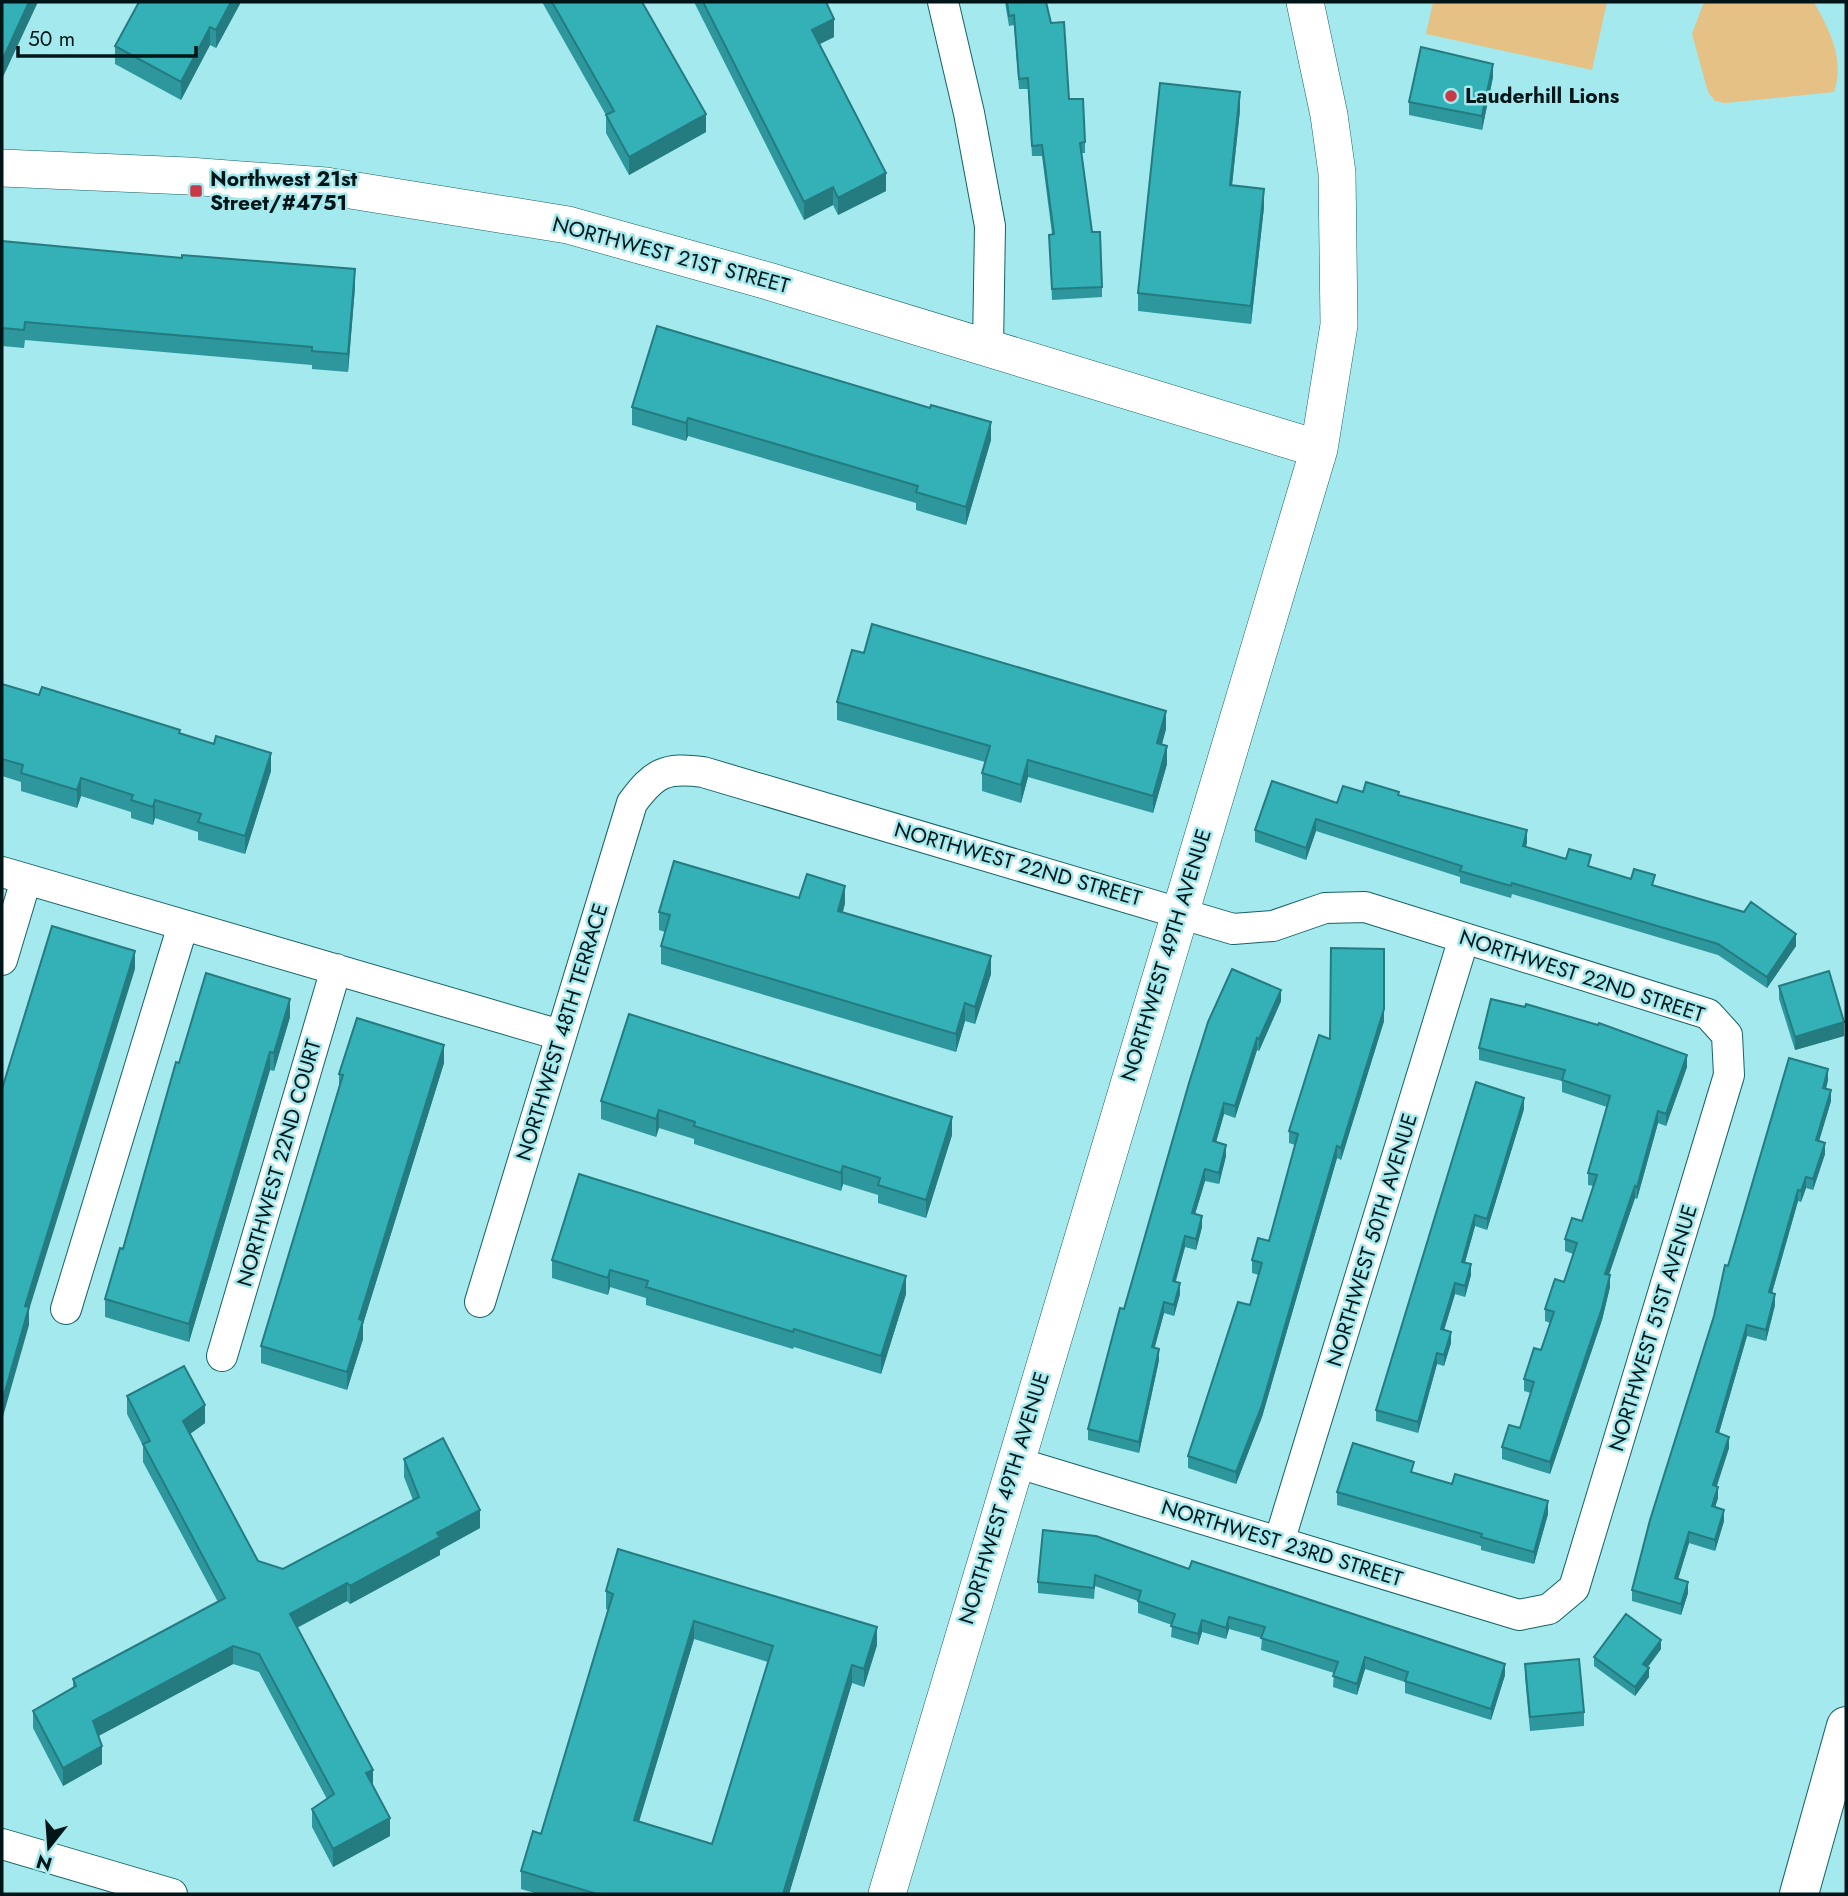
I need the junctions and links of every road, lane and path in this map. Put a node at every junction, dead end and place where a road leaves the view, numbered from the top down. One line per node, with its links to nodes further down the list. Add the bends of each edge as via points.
1 (943, 2): 4 (street, via 990,226)
2 (1304, 2): 5 (street, NORTHWEST 49TH AVENUE, via 1337,173 1339,325)
3 (2, 168): 4 (street, NORTHWEST 21ST STREET, via 326,186 568,225)
4 (988, 347): 5 (street, NORTHWEST 21ST STREET)
5 (1319, 449): 8 (street, NORTHWEST 49TH AVENUE)
6 (662, 773): 8 (street, NORTHWEST 22ND STREET, via 680,769 703,772); 13 (street, NORTHWEST 48TH TERRACE, via 645,785 632,803)
7 (14, 876): 9 (street); 11 (street)
8 (1179, 911): 10 (street, NORTHWEST 22ND STREET, via 1233,929 1273,926 1325,908 1365,907); 18 (street, NORTHWEST 49TH AVENUE)
9 (183, 925): 12 (street); 16 (street)
10 (1464, 938): 14 (street, NORTHWEST 22ND STREET, via 1708,1014); 19 (street, NORTHWEST 50TH AVENUE)
11 (2, 960)
12 (336, 969): 13 (street); 17 (street, NORTHWEST 22ND COURT)
13 (560, 1035): 15 (street, NORTHWEST 48TH TERRACE)
14 (1727, 1035): 20 (street, NORTHWEST 51ST AVENUE, via 1729,1075 1574,1588)
15 (480, 1302)
16 (66, 1309)
17 (222, 1356)
18 (1015, 1462): 19 (street, NORTHWEST 23RD STREET); 24 (street, NORTHWEST 49TH AVENUE)
19 (1279, 1542): 20 (street, NORTHWEST 23RD STREET, via 1518,1615)
20 (1549, 1609)
21 (1846, 1726): 25 (highway)
22 (2, 1844): 23 (street)
23 (172, 1894)
24 (887, 1894)
25 (1799, 1894)

